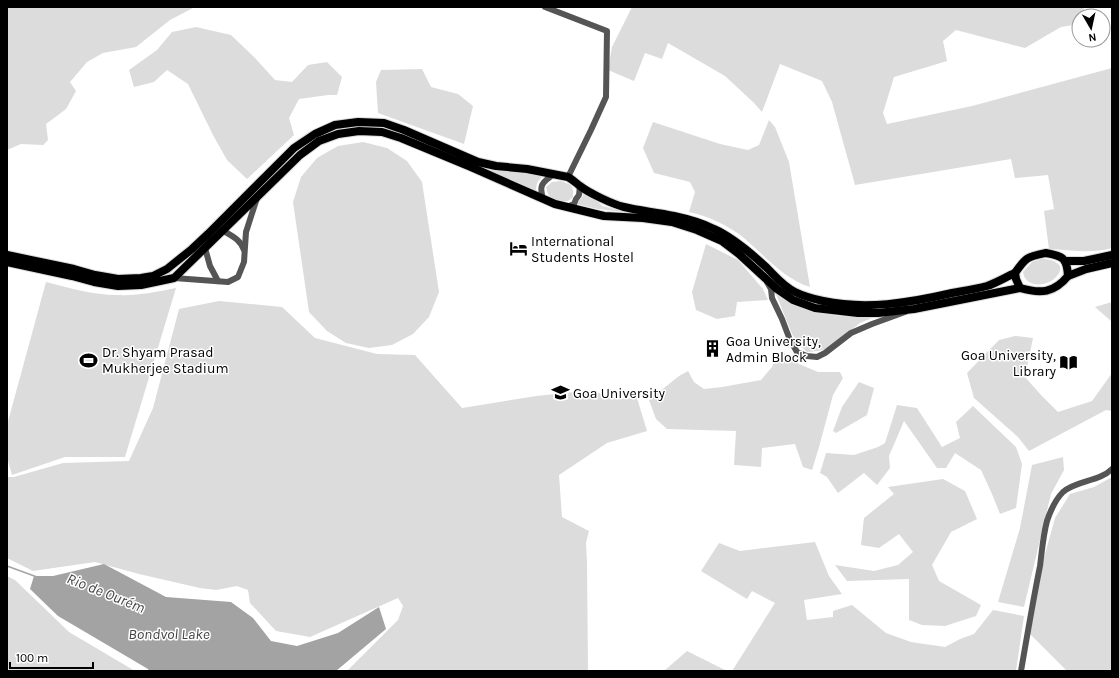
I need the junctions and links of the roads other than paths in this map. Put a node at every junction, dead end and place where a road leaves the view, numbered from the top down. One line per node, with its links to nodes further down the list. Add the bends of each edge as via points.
1 (544, 7): 4 (street, via 607,31 606,97)
2 (559, 175): 3 (main road); 4 (main road); 6 (main road, via 478,162 404,130 384,124 358,122 335,126 315,134 294,148)
3 (550, 177): 7 (street, via 542,185)
4 (568, 177): 5 (main road)
5 (580, 186): 8 (street, via 574,204); 18 (main road, via 622,206 673,216 714,229 744,248 780,282 795,292 815,300 858,306 916,301 987,286)
6 (254, 195): 7 (main road, via 319,141 338,134 359,131 382,132 401,138); 9 (main road); 11 (street); 17 (main road, via 182,257 153,276 118,279)
7 (543, 199): 8 (main road)
8 (567, 207): 21 (main road, via 604,216 672,222 697,230 722,241)
9 (222, 230): 10 (main road); 11 (street, via 238,240)
10 (205, 248): 20 (main road); 22 (street)
11 (244, 250): 22 (street, via 244,262 238,277 228,282)
12 (7, 254): 17 (main road)
13 (1112, 256): 14 (main road, via 1084,261)
14 (1065, 261): 18 (main road, via 1060,256 1046,253 1022,262); 19 (main road)
15 (7, 262): 17 (main road)
16 (1112, 263): 19 (main road)
17 (66, 271): 20 (main road, via 94,282 118,286 141,285)
18 (1014, 273): 23 (main road)
19 (1068, 276): 23 (main road, via 1063,283 1046,291 1035,292)
20 (174, 278): 22 (street)
21 (766, 279): 24 (main road, via 793,300 815,308 858,313); 24 (street, via 790,340 797,352 807,356 816,357 851,333)
22 (218, 281)
23 (1020, 288): 24 (main road)
24 (914, 309)
25 (1112, 469): 26 (street, via 1103,476 1070,488 1057,500 1044,537)
26 (1021, 671)

